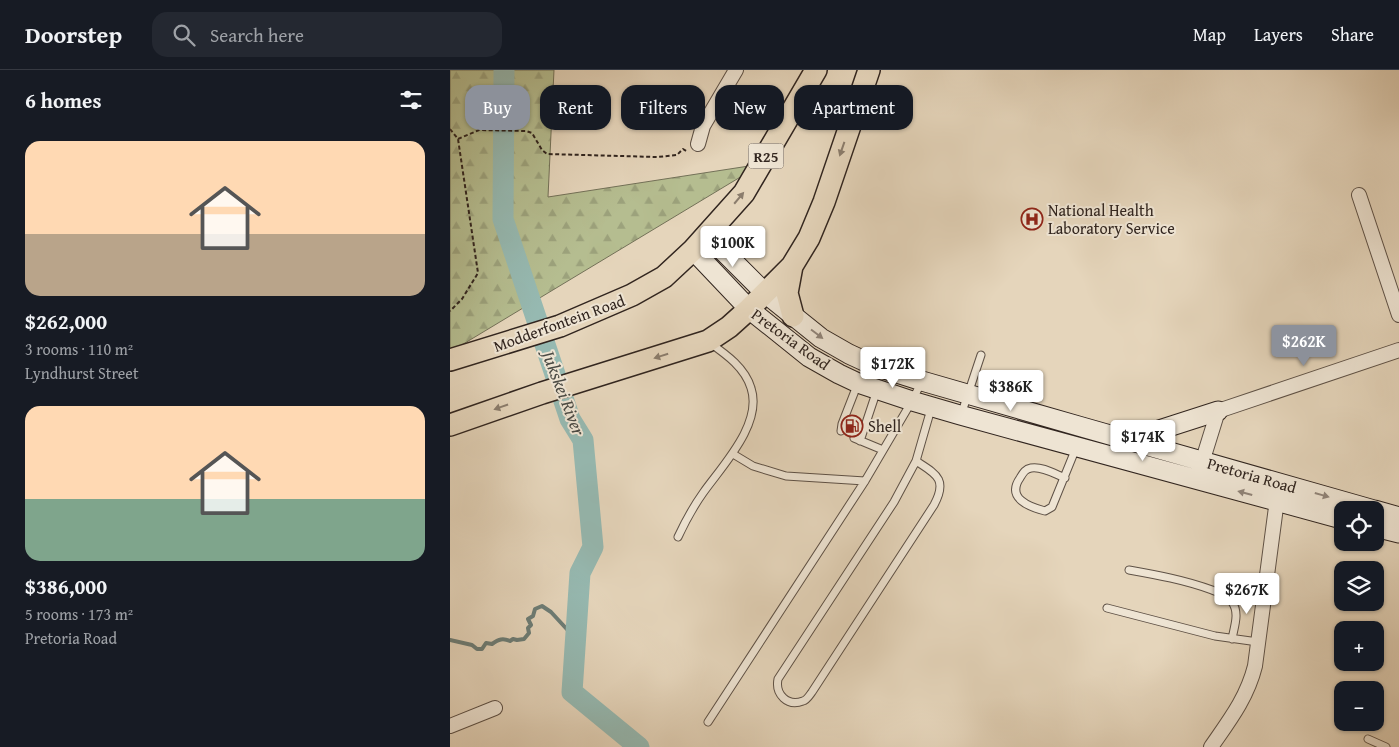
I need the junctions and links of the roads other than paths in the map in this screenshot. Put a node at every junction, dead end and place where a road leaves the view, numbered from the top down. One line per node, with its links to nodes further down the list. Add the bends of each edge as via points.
1 (736, 70): 4 (street, via 703,126)
2 (816, 70): 6 (main road, Modderfontein Road / R25, one-way to 2, via 744,193)
3 (869, 70): 7 (main road, one-way to 7, via 824,202)
4 (698, 144)
5 (1359, 195): 10 (street)
6 (700, 242): 8 (main road, Pretoria Road); 9 (main road, Pretoria Road); 15 (main road, Modderfontein Road / R25, via 664,277 640,291 560,326)
7 (792, 266): 8 (main road); 11 (main road, via 787,293)
8 (765, 293): 9 (main road); 11 (main road, Pretoria Road)
9 (749, 309): 12 (main road); 17 (main road, Pretoria Road, via 809,356)
10 (1399, 315)
11 (793, 316): 16 (main road, Pretoria Road, one-way to 16, via 849,354 874,366)
12 (708, 341): 24 (main road, one-way to 24); 30 (lane, via 740,368 752,388 753,407)
13 (1397, 352): 22 (street)
14 (981, 354): 19 (lane)
15 (454, 363)
16 (922, 381): 19 (main road, Pretoria Road); 20 (lane)
17 (858, 383): 18 (main road, Pretoria Road); 26 (lane)
18 (877, 389): 20 (main road, Pretoria Road); 29 (lane, via 857,440)
19 (968, 394): 23 (lane); 25 (main road, Pretoria Road)
20 (912, 401): 21 (main road, Pretoria Road); 29 (lane)
21 (932, 406): 23 (main road, Pretoria Road); 32 (lane)
22 (1218, 411): 27 (main road); 31 (street)
23 (960, 416): 28 (main road, Pretoria Road)
24 (450, 425)
25 (1082, 427): 27 (main road, Pretoria Road); 28 (main road)
26 (841, 431)
27 (1128, 440): 31 (main road, Pretoria Road)
28 (1077, 447): 33 (lane); 34 (main road, Pretoria Road)
29 (884, 450): 35 (lane)
30 (733, 454): 35 (lane, via 753,466 786,476); 43 (lane, via 702,494)
31 (1202, 460): 34 (street); 36 (main road, Pretoria Road)
32 (916, 461): 32 (lane, via 935,474 941,486 939,497 812,692 803,701 784,700 776,686 782,670 894,502)
33 (1065, 478): 33 (lane, via 1049,510 1035,509 1018,498 1017,482 1025,470 1032,467)
34 (1197, 480): 36 (main road, Pretoria Road, one-way to 34)
35 (865, 481): 49 (lane)
36 (1278, 493): 37 (main road, Pretoria Road, one-way to 37); 39 (main road, Pretoria Road); 47 (street)
37 (1334, 503)
38 (1384, 513): 40 (main road, Pretoria Road)
39 (1334, 516)
40 (1399, 517)
41 (1384, 529): 42 (main road)
42 (1399, 533)
43 (678, 537)
44 (1129, 570): 46 (lane, via 1197,584 1228,597 1236,615)
45 (1107, 608): 46 (lane)
46 (1232, 639): 47 (lane)
47 (1258, 642): 52 (street, via 1248,690)
48 (495, 708): 50 (street)
49 (708, 722)
50 (450, 726)
51 (1368, 739): 53 (lane)
52 (1211, 747)
53 (1386, 747)

